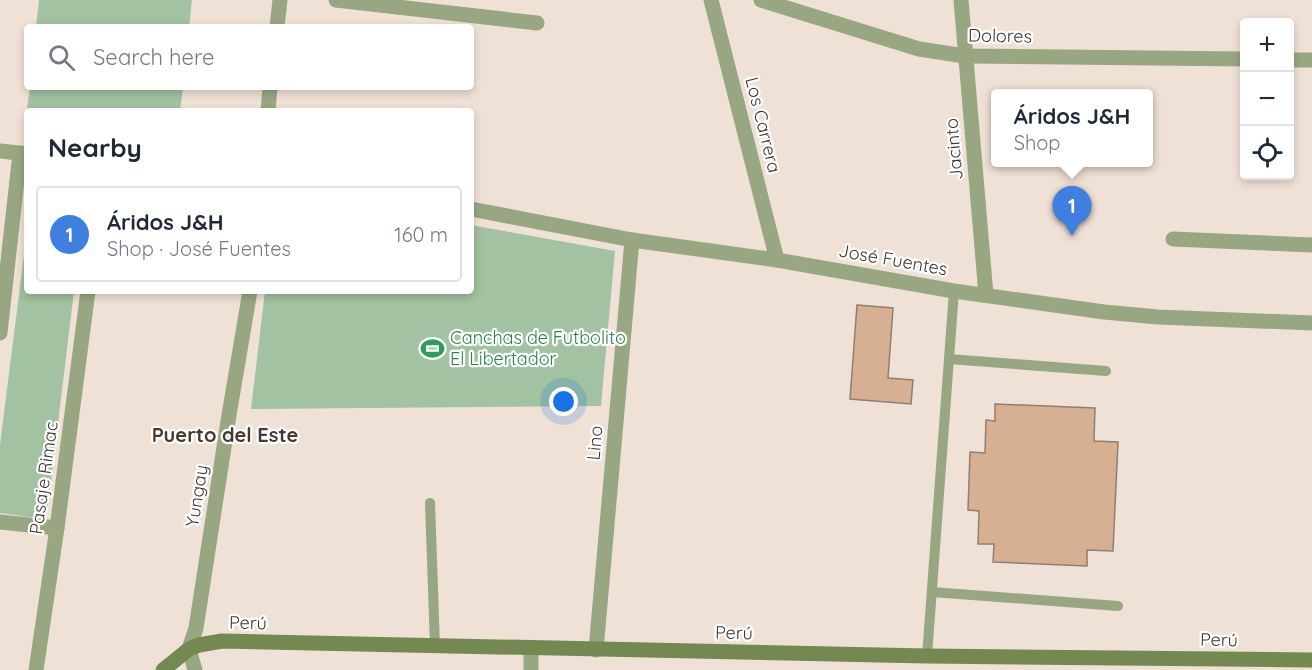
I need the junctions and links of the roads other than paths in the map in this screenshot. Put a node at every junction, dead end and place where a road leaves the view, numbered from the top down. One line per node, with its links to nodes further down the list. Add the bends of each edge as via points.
1 (280, 0): 7 (street)
2 (336, 0): 6 (street)
3 (711, 0): 20 (street, Los Carrera)
4 (761, 0): 8 (street, Dolores, via 919,49)
5 (961, 0): 8 (street, Jacinto)
6 (537, 23)
7 (277, 24)
8 (965, 56): 9 (street, Dolores); 24 (street, Jacinto)
9 (1240, 59)
10 (1294, 60): 11 (street)
11 (1312, 60)
12 (270, 90): 13 (street)
13 (268, 108)
14 (0, 151): 15 (street)
15 (23, 153): 26 (street)
16 (474, 210): 18 (street, José Fuentes)
17 (1173, 239): 19 (street)
18 (632, 240): 20 (street, José Fuentes); 37 (street, Lino)
19 (1312, 245)
20 (777, 260): 21 (street, José Fuentes)
21 (954, 291): 24 (street, José Fuentes); 27 (lane)
22 (88, 294): 31 (street, Pasaje Rimac)
23 (249, 294): 36 (street, Yungay, via 196,628)
24 (986, 295): 25 (street, José Fuentes, via 1148,316)
25 (1312, 323)
26 (0, 333)
27 (949, 359): 28 (lane); 32 (lane)
28 (1106, 371)
29 (430, 503): 34 (lane)
30 (0, 522): 31 (street)
31 (57, 528): 40 (street, Pasaje Rimac)
32 (932, 592): 33 (lane); 38 (lane)
33 (1118, 606)
34 (435, 646): 35 (street, Perú); 36 (street, Perú, via 222,641)
35 (531, 648): 37 (street, Perú); 43 (street)
36 (189, 650): 41 (street, Perú); 42 (street)
37 (596, 650): 38 (street, Perú)
38 (927, 656): 39 (street, Perú)
39 (1312, 660)
40 (36, 670)
41 (163, 670)
42 (195, 670)
43 (531, 670)

